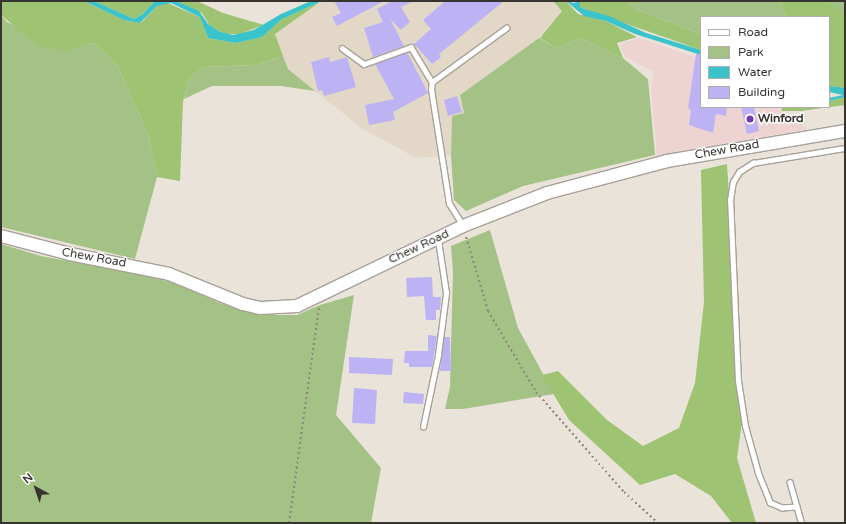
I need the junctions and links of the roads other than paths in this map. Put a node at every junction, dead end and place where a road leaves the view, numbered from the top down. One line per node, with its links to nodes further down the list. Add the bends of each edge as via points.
1 (506, 28): 3 (lane)
2 (342, 48): 3 (lane, via 364,64 411,47)
3 (432, 82): 6 (lane, via 449,204)
4 (845, 131): 6 (main road, Chew Road, via 698,155 634,169 526,200)
5 (845, 148): 11 (lane, via 753,163 739,172 733,182 730,200 738,381 745,426 758,473 770,503 782,508)
6 (463, 226): 8 (main road, Chew Road)
7 (1, 236): 8 (main road, Chew Road, via 70,254 169,274 226,298 260,308 297,306 320,297 363,273)
8 (438, 238): 9 (lane, via 446,293 438,355)
9 (423, 427)
10 (790, 482): 11 (lane)
11 (797, 507): 12 (lane)
12 (801, 521)

